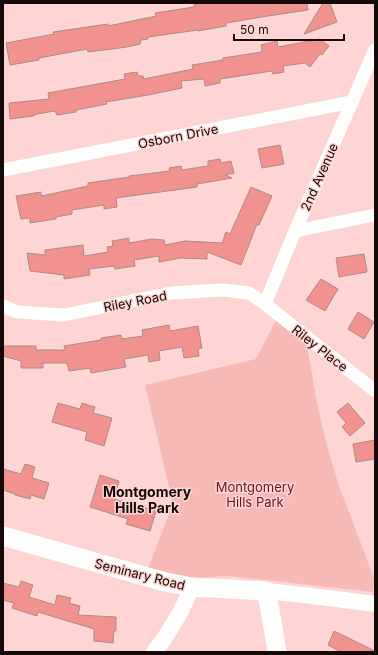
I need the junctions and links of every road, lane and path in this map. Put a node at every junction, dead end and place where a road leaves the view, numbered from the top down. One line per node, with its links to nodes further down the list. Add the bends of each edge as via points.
1 (375, 50): 2 (street, 2nd Avenue)
2 (352, 102): 3 (street, Osborn Drive); 5 (street, 2nd Avenue)
3 (3, 170)
4 (375, 215): 5 (street)
5 (295, 231): 6 (street, 2nd Avenue)
6 (265, 304): 7 (street, Riley Road, via 249,293 223,290 170,293 64,315 17,312); 8 (street, Riley Place)
7 (3, 306)
8 (375, 391)
9 (3, 536): 10 (main road, Seminary Road, via 165,582)
10 (192, 587): 11 (main road, Seminary Road); 13 (street, via 180,613)
11 (266, 591): 12 (street); 14 (main road)
12 (375, 604)
13 (154, 652)
14 (277, 652)

